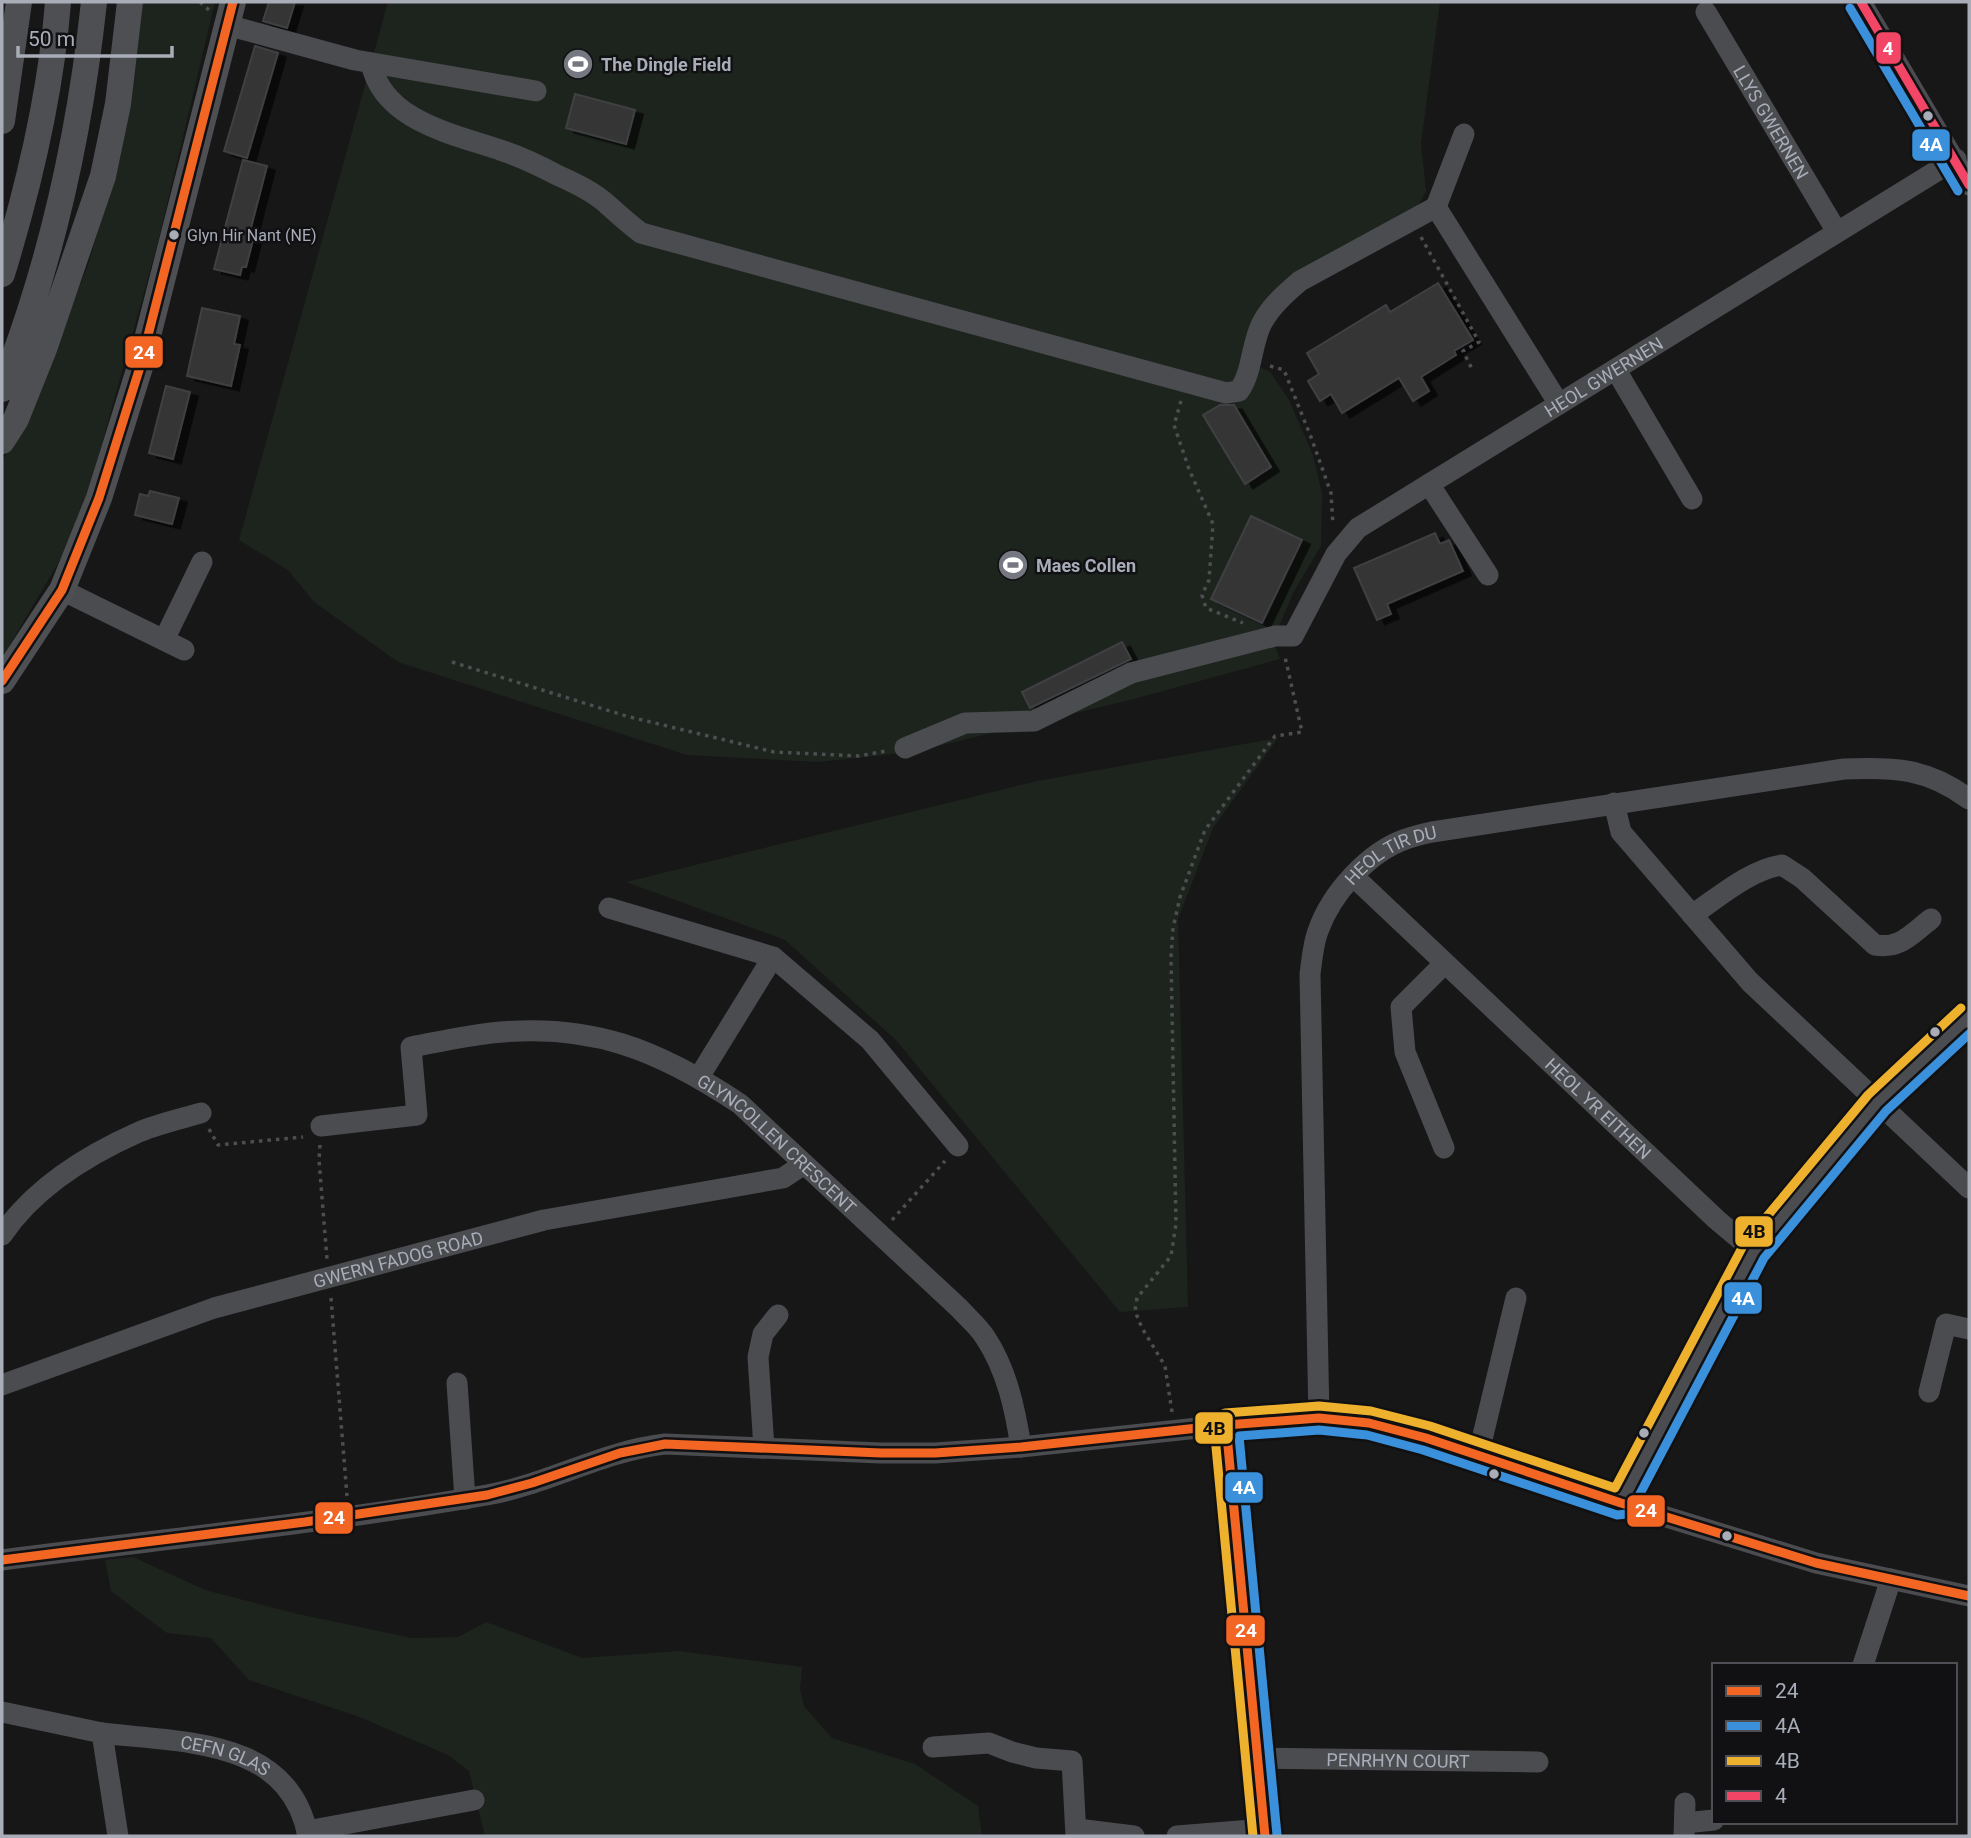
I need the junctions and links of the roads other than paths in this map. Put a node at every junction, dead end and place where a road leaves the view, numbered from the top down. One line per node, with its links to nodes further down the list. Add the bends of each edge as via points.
1 (19, 2): 10 (main road)
2 (58, 2): 16 (main road, via 32,161)
3 (94, 2): 18 (main road, via 68,167 25,330)
4 (130, 2): 20 (main road, via 118,104 103,176 44,349 16,419)
5 (1861, 2): 12 (street)
6 (1706, 12): 15 (street, LLYS GWERNEN)
7 (230, 13): 8 (street, via 289,43); 25 (main road, via 140,367 99,498)
8 (371, 63): 9 (street); 14 (street, via 374,78 392,103 456,136 506,152 586,189 641,233 1226,393 1239,391 1246,381 1262,324 1285,294 1300,281)
9 (536, 91)
10 (2, 121)
11 (1464, 134): 14 (street)
12 (1956, 159): 13 (street); 15 (street, HEOL GWERNEN)
13 (1969, 185)
14 (1436, 207): 19 (street)
15 (1837, 232): 17 (street, HEOL GWERNEN)
16 (2, 274)
17 (1616, 370): 19 (street, HEOL GWERNEN); 22 (street)
18 (2, 389)
19 (1559, 404): 21 (street, HEOL GWERNEN)
20 (2, 441)
21 (1429, 484): 24 (street); 29 (street, HEOL GWERNEN, via 1358,528 1284,636 1131,673 1034,721 965,723)
22 (1692, 499)
23 (202, 562): 26 (street)
24 (1488, 575)
25 (62, 590): 26 (street); 28 (main road)
26 (164, 640): 27 (street)
27 (184, 650)
28 (2, 681)
29 (905, 748)
30 (1969, 799): 31 (street, HEOL TIR DU, via 1924,773 1884,768 1844,769)
31 (1614, 803): 32 (street, HEOL TIR DU, via 1404,839); 34 (street, via 1621,832)
32 (1353, 877): 37 (street, HEOL YR EITHEN); 55 (street, HEOL TIR DU, via 1332,900 1317,933 1310,974)
33 (609, 908): 36 (street)
34 (1692, 915): 35 (street, via 1744,880 1782,865 1875,945 1898,945); 40 (street, via 1750,982)
35 (1931, 919)
36 (773, 957): 39 (street); 43 (street, via 870,1040)
37 (1444, 964): 44 (street, via 1401,1007 1405,1052); 48 (street, HEOL YR EITHEN)
38 (1969, 1017): 40 (street)
39 (699, 1077): 42 (street, GLYNCOLLEN CRESCENT, via 652,1053 613,1041 534,1030 490,1033 411,1046 417,1115); 45 (street, GLYNCOLLEN CRESCENT, via 740,1104)
40 (1877, 1103): 46 (street); 48 (street)
41 (201, 1113): 47 (street, via 141,1131 85,1160)
42 (321, 1126)
43 (958, 1146)
44 (1444, 1149)
45 (804, 1164): 53 (street, GWERN FADOG ROAD, via 783,1178 544,1220 214,1308); 57 (street, GLYNCOLLEN CRESCENT, via 985,1335 1012,1399)
46 (1969, 1188)
47 (6, 1221)
48 (1754, 1251): 61 (street)
49 (1516, 1298): 59 (street)
50 (778, 1315): 58 (street, via 763,1334 758,1357)
51 (1969, 1329): 54 (street, via 1946,1324)
52 (457, 1383): 60 (street)
53 (2, 1385)
54 (1929, 1392)
55 (1319, 1418): 56 (street); 59 (street, via 1369,1423)
56 (1226, 1425): 57 (street); 69 (street)
57 (1021, 1447): 58 (street, via 881,1453)
58 (764, 1448): 60 (street, via 636,1447 522,1487)
59 (1478, 1456): 61 (street)
60 (465, 1499): 62 (street)
61 (1621, 1503): 63 (street, via 1816,1563)
62 (2, 1560)
63 (1891, 1579): 64 (street); 65 (street)
64 (1969, 1596)
65 (1864, 1663)
66 (2, 1712): 67 (street, CEFN GLAS)
67 (102, 1733): 74 (street, CEFN GLAS, via 210,1746 243,1756 267,1768 286,1787); 77 (street)
68 (933, 1747): 75 (street, via 989,1743 1036,1758 1072,1761)
69 (1258, 1758): 70 (street, PENRHYN COURT); 76 (street)
70 (1538, 1763)
71 (474, 1800): 74 (street)
72 (1712, 1820): 73 (street)
73 (1685, 1821)
74 (307, 1833)
75 (1077, 1833): 78 (street)
76 (1264, 1833): 79 (street)
77 (118, 1836)
78 (1134, 1836)
79 (1177, 1836)

